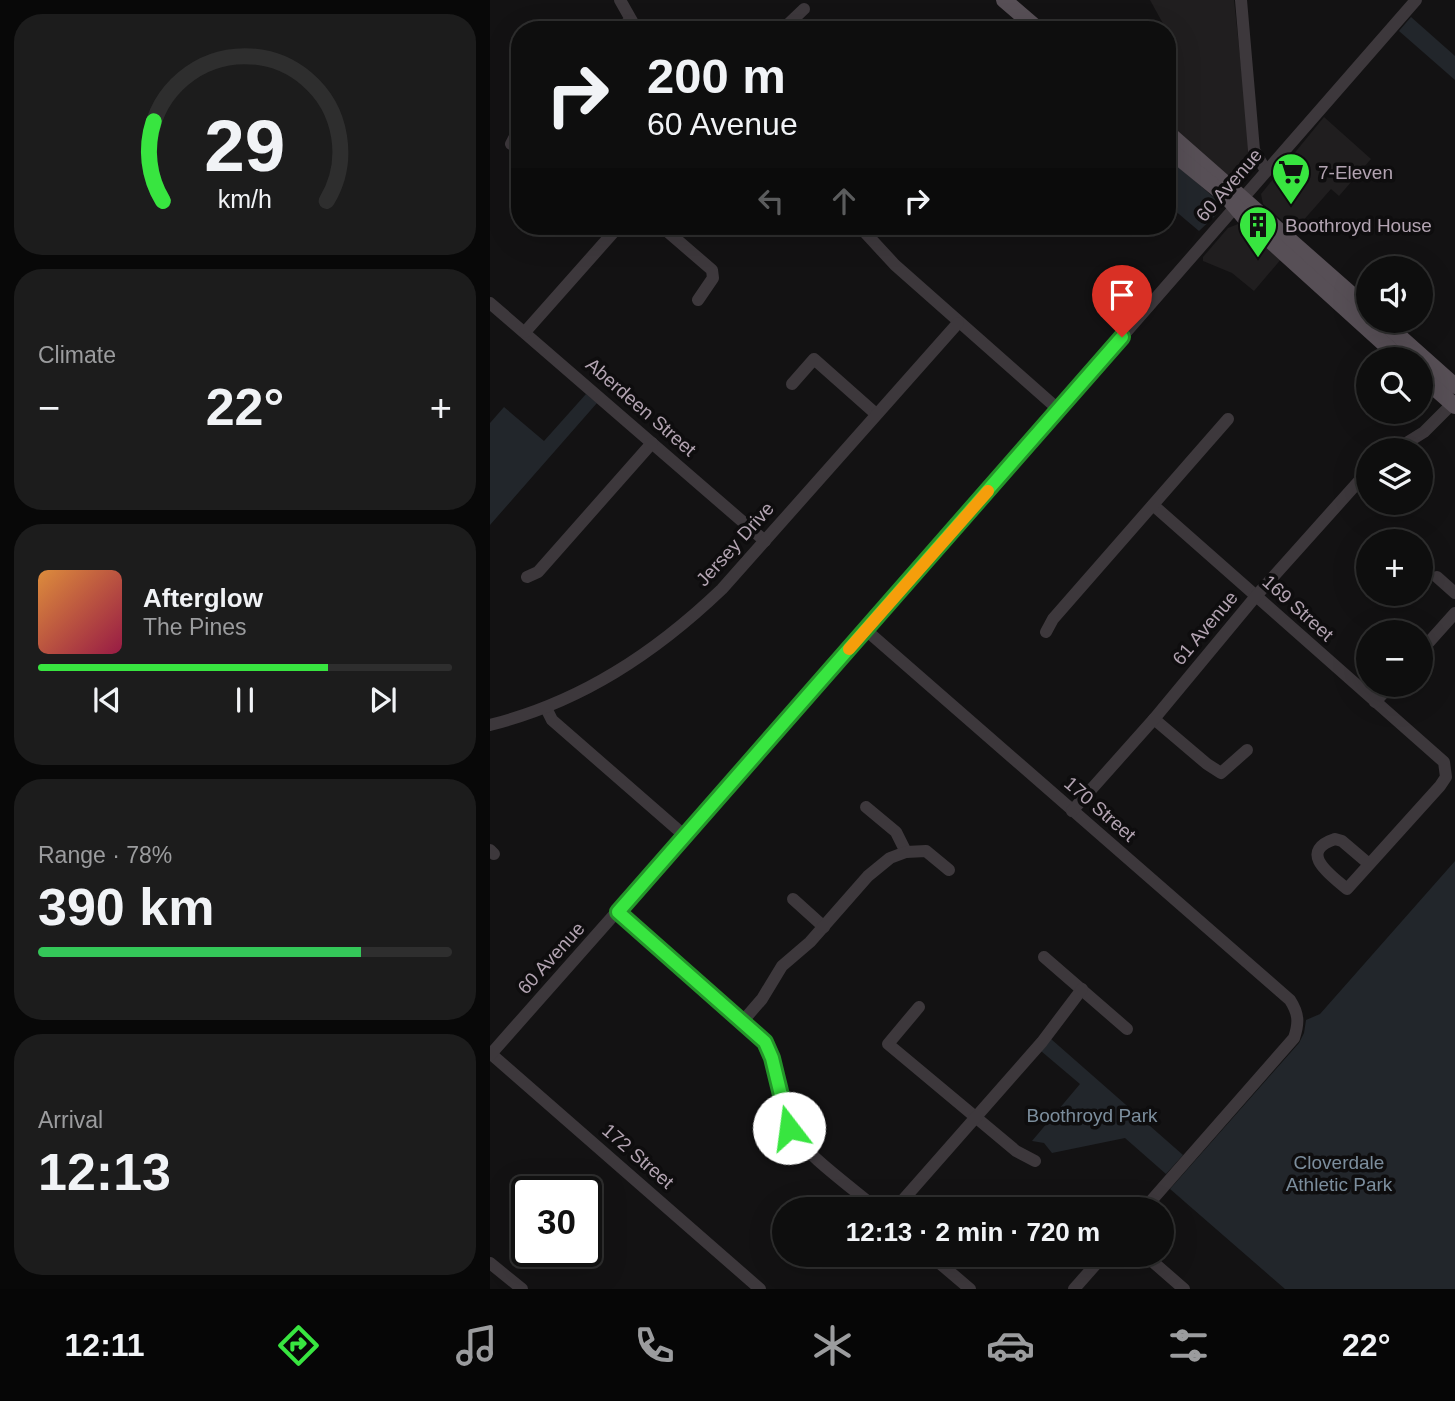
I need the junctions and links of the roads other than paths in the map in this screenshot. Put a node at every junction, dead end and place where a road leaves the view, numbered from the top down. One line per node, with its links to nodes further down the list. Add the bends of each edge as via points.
1 (621, 0): 6 (street)
2 (1004, 0): 8 (main road)
3 (1241, 0): 11 (street, via 1254,150)
4 (1412, 2): 11 (street, 60 Avenue)
5 (804, 9): 7 (street)
6 (631, 21)
7 (791, 21)
8 (1028, 21)
9 (1176, 141): 12 (main road)
10 (1176, 155): 12 (main road)
11 (1266, 171): 12 (street, 60 Avenue)
12 (1239, 203): 16 (main road); 22 (main road); 30 (street, 60 Avenue)
13 (611, 235): 20 (street)
14 (672, 235): 17 (street, via 712,270 713,278)
15 (867, 235): 19 (street)
16 (1356, 299)
17 (698, 300)
18 (490, 303): 20 (street, Aberdeen Street)
19 (958, 323): 30 (street); 31 (street, Jersey Drive)
20 (525, 332): 34 (street, Aberdeen Street)
21 (1396, 333): 28 (main road)
22 (1381, 341): 23 (main road); 24 (main road)
23 (1388, 347)
24 (1395, 347)
25 (1433, 380): 29 (main road)
26 (792, 384): 31 (street, via 814,359)
27 (1433, 385): 29 (main road)
28 (1455, 386)
29 (1454, 402): 33 (street)
30 (1059, 410): 43 (street, 60 Avenue)
31 (876, 414): 37 (street, Jersey Drive)
32 (1228, 419): 36 (street)
33 (1414, 438)
34 (652, 443): 37 (street, Aberdeen Street); 38 (street, via 538,572)
35 (1356, 484): 41 (street, 61 Avenue)
36 (1153, 505): 41 (street, 169 Street); 44 (street)
37 (765, 541): 48 (street, Jersey Drive, via 722,589 665,640)
38 (527, 577)
39 (1437, 577): 40 (street)
40 (1455, 593)
41 (1256, 596): 47 (street, 169 Street); 49 (street, 61 Avenue)
42 (1455, 613): 45 (street)
43 (866, 630): 53 (street, 170 Street); 54 (street, 60 Avenue)
44 (1046, 632)
45 (1433, 638)
46 (1380, 697): 47 (street)
47 (1375, 702): 56 (street, 169 Street, via 1447,768 1440,786)
48 (546, 708): 50 (street, Jersey Drive); 54 (street, via 552,720)
49 (1154, 719): 51 (street, via 1221,773); 53 (street, 61 Avenue)
50 (490, 725)
51 (1247, 750)
52 (866, 807): 55 (street, via 896,832)
53 (1072, 811): 71 (street, 170 Street, via 1290,1000 1297,1012 1294,1038)
54 (685, 836): 59 (street, 60 Avenue)
55 (906, 852): 57 (street, via 926,851); 60 (street, via 868,876)
56 (1369, 864)
57 (949, 870)
58 (793, 899): 60 (street)
59 (618, 912): 64 (street); 66 (street, 60 Avenue)
60 (824, 927): 64 (street, via 782,966)
61 (1044, 957): 62 (street)
62 (1082, 989): 65 (street); 67 (street)
63 (919, 1007): 67 (street, via 888,1044)
64 (742, 1022): 69 (street, via 765,1042 789,1128)
65 (1127, 1029)
66 (490, 1054): 77 (street, 172 Street)
67 (975, 1118): 68 (street); 70 (street)
68 (1035, 1161)
69 (863, 1197)
70 (906, 1197)
71 (1155, 1197)
72 (490, 1263): 76 (street)
73 (944, 1267): 78 (street)
74 (1093, 1267): 79 (street)
75 (1158, 1267): 80 (street)
76 (522, 1289)
77 (760, 1289)
78 (970, 1289)
79 (1073, 1289)
80 (1184, 1289)

